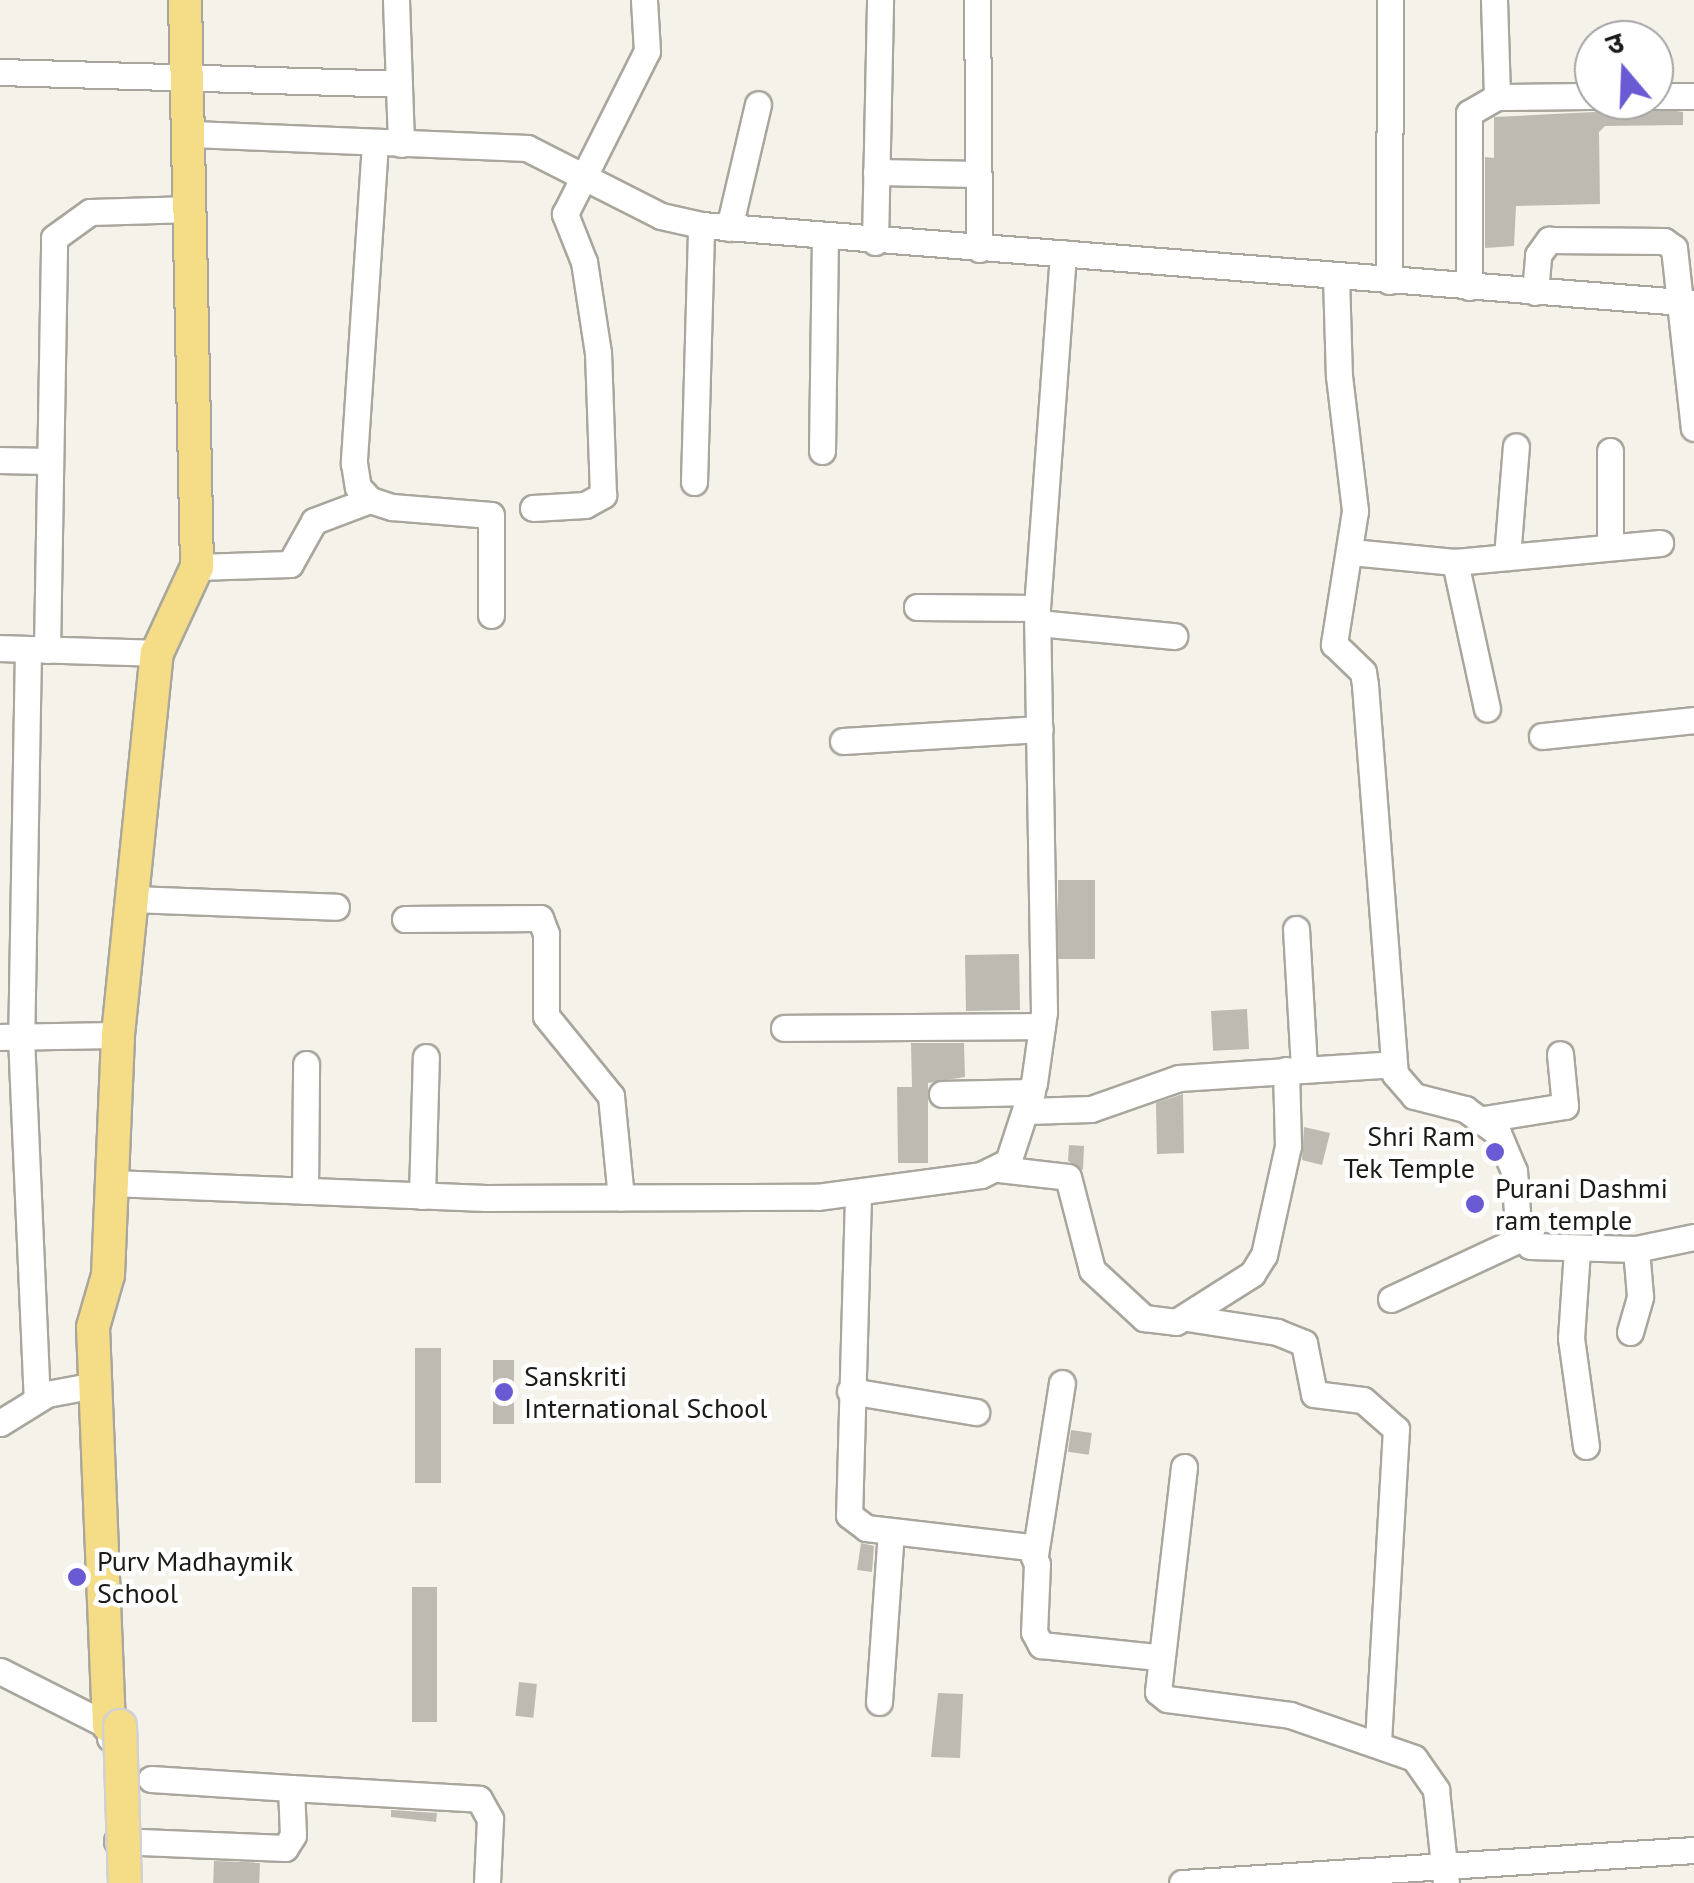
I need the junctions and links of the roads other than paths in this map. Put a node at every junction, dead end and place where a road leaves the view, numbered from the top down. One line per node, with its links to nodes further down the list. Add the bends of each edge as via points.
1 (185, 0): 9 (main road)
2 (396, 0): 10 (street)
3 (644, 0): 18 (street, via 646,51)
4 (880, 0): 17 (street)
5 (977, 0): 19 (street)
6 (1390, 0): 28 (street)
7 (1494, 0): 12 (street)
8 (0, 72): 9 (street)
9 (192, 80): 10 (street); 14 (main road)
10 (399, 84): 16 (street)
11 (1574, 96): 12 (street)
12 (1497, 97): 29 (street, via 1469,113)
13 (758, 104): 22 (street)
14 (193, 134): 15 (street); 20 (main road)
15 (375, 143): 16 (street); 39 (street, via 354,464)
16 (401, 144): 18 (street, via 527,148)
17 (876, 172): 19 (street); 24 (street)
18 (585, 174): 21 (street, via 660,216); 40 (street, via 564,222 584,262 598,353 603,495 585,506)
19 (978, 174): 25 (street)
20 (192, 209): 37 (street, via 90,212 54,238); 46 (main road)
21 (701, 225): 22 (street); 38 (street)
22 (729, 228): 23 (street)
23 (825, 238): 24 (street); 34 (street)
24 (875, 242): 25 (street)
25 (979, 249): 26 (street)
26 (1063, 254): 27 (street); 49 (street)
27 (1336, 277): 28 (street); 43 (street, via 1340,400 1354,487)
28 (1389, 281): 29 (street)
29 (1469, 287): 30 (street)
30 (1536, 292): 31 (street); 31 (street, via 1538,255 1549,240 1664,240 1679,260)
31 (1688, 303): 32 (street)
32 (1694, 428)
33 (1516, 446): 44 (street)
34 (822, 451)
35 (1610, 451): 42 (street)
36 (0, 460): 37 (street)
37 (49, 462): 52 (street)
38 (694, 482)
39 (370, 500): 46 (street, via 314,521 290,564); 48 (street, via 491,515)
40 (532, 508)
41 (1660, 543): 42 (street)
42 (1610, 547): 44 (street)
43 (1351, 552): 45 (street); 70 (street, via 1334,644 1363,672 1365,685)
44 (1507, 557): 45 (street)
45 (1455, 562): 54 (street)
46 (198, 567): 53 (main road)
47 (917, 607): 49 (street)
48 (491, 614)
49 (1038, 616): 50 (street); 56 (street)
50 (1174, 636)
51 (0, 648): 52 (street)
52 (37, 650): 53 (street); 66 (street)
53 (157, 653): 59 (main road)
54 (1487, 709)
55 (1694, 720): 57 (street)
56 (1040, 729): 58 (street); 63 (street)
57 (1542, 736)
58 (843, 741)
59 (132, 899): 60 (street); 65 (main road)
60 (336, 907)
61 (405, 919): 80 (street, via 540,918 546,934 546,1016 611,1096)
62 (1296, 929): 71 (street)
63 (1042, 1026): 64 (street); 73 (street)
64 (784, 1028)
65 (118, 1035): 66 (street); 76 (main road)
66 (11, 1037): 92 (street)
67 (1560, 1054): 74 (street, via 1565,1106)
68 (426, 1057): 78 (street)
69 (306, 1064): 77 (street)
70 (1393, 1064): 71 (street); 74 (street, via 1414,1096)
71 (1295, 1070): 73 (street, via 1160,1080 1091,1108); 87 (street, via 1288,1146 1264,1256 1252,1274)
72 (942, 1094): 73 (street)
73 (1029, 1102): 75 (street, via 1014,1155)
74 (1484, 1119): 82 (street, via 1514,1171)
75 (999, 1168): 79 (street); 87 (street, via 1068,1177 1092,1270 1107,1290 1144,1318)
76 (112, 1183): 77 (street); 85 (main road)
77 (305, 1191): 78 (street)
78 (422, 1196): 80 (street)
79 (858, 1196): 80 (street); 91 (street)
80 (621, 1198)
81 (1694, 1236): 83 (street)
82 (1522, 1238): 84 (street, via 1546,1250); 86 (street)
83 (1636, 1249): 84 (street); 88 (street, via 1640,1296)
84 (1577, 1250): 95 (street, via 1571,1338)
85 (108, 1275): 90 (main road, via 93,1327); 102 (main road)
86 (1391, 1299)
87 (1186, 1318): 103 (street, via 1278,1332 1304,1343 1314,1394 1363,1400 1396,1429)
88 (1630, 1332)
89 (1062, 1384): 98 (street)
90 (96, 1385): 92 (street); 102 (main road)
91 (850, 1391): 93 (street); 97 (street, via 844,1503 856,1522)
92 (37, 1399): 94 (street)
93 (976, 1412)
94 (0, 1423)
95 (1586, 1446)
96 (1184, 1467): 99 (street)
97 (891, 1531): 98 (street, via 1022,1544); 101 (street)
98 (1036, 1555): 99 (street, via 1034,1632 1041,1645)
99 (1158, 1658): 103 (street, via 1155,1679 1167,1700 1264,1709)
100 (0, 1671): 102 (street)
101 (879, 1702)
102 (114, 1726): 106 (street); 109 (main road, bridge)
103 (1378, 1742): 108 (street, via 1429,1773)
104 (151, 1779): 105 (street)
105 (291, 1788): 106 (street, via 293,1836 285,1848); 110 (street, via 479,1799 490,1818)
106 (117, 1841): 109 (street)
107 (1694, 1850): 108 (street)
108 (1446, 1876): 111 (street)
109 (122, 1883)
110 (486, 1883)
111 (1182, 1883)

